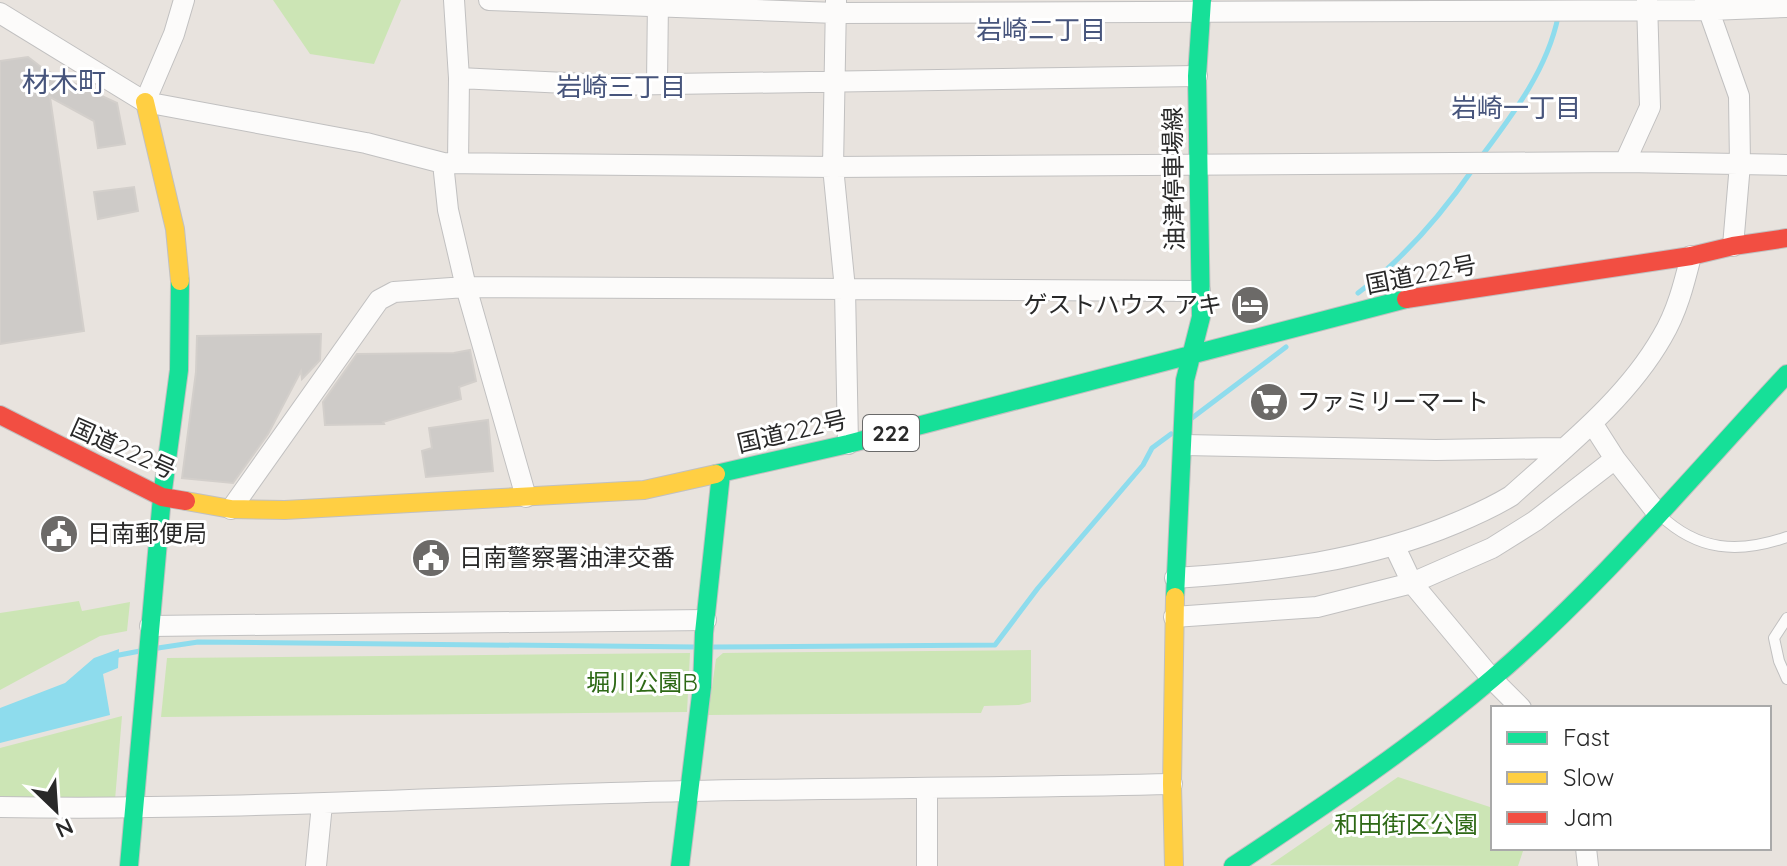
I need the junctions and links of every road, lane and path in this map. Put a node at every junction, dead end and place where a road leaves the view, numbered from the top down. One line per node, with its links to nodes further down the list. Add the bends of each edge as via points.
1 (184, 0): 15 (street)
2 (454, 0): 12 (street)
3 (489, 0): 4 (street)
4 (658, 3): 7 (street); 14 (street)
5 (1647, 5): 6 (street); 8 (street); 16 (street, via 1650,107)
6 (1708, 5): 9 (street); 18 (street, via 1739,96)
7 (836, 6): 8 (street); 13 (street)
8 (1202, 6): 11 (main road, 油津停車場線)
9 (1787, 7)
10 (0, 13): 15 (street)
11 (1197, 76): 13 (street); 19 (main road, 油津停車場線)
12 (459, 78): 14 (street); 17 (street)
13 (836, 82): 14 (street); 21 (street)
14 (657, 84)
15 (145, 102): 17 (street); 37 (main road, via 175,229 181,286 179,370)
16 (1625, 162): 18 (street); 19 (street)
17 (450, 163): 21 (street); 25 (street, via 448,210)
18 (1740, 164): 20 (street); 23 (street)
19 (1197, 165): 21 (street); 27 (main road, 油津停車場線)
20 (1787, 165)
21 (833, 167): 26 (street)
22 (1787, 238): 23 (main road, 国道222号 / 222)
23 (1733, 246): 24 (main road, 国道222号 / 222)
24 (1691, 256): 28 (main road, 国道222号 / 222, via 1416,296); 31 (street, via 1662,337)
25 (466, 287): 26 (street); 38 (street); 39 (street, via 394,292 379,300)
26 (845, 289): 27 (street); 32 (street)
27 (1200, 291): 28 (main road, 油津停車場線, via 1201,317)
28 (1191, 357): 32 (main road, 国道222号 / 222); 33 (main road, 油津停車場線, via 1185,380)
29 (1787, 374): 40 (main road)
30 (0, 415): 37 (main road, 国道222号 / 222)
31 (1592, 423): 34 (street); 35 (street)
32 (848, 444): 36 (main road, 国道222号 / 222)
33 (1184, 445): 34 (street); 43 (main road, 油津停車場線)
34 (1564, 448): 42 (street, via 1497,505)
35 (1615, 459): 40 (street); 44 (street, via 1492,548)
36 (721, 474): 38 (main road, 国道222号 / 222, via 644,490); 47 (main road)
37 (162, 497): 39 (main road, 国道222号 / 222); 48 (main road)
38 (526, 497): 39 (main road, 国道222号 / 222)
39 (231, 509)
40 (1658, 514): 41 (lane, via 1698,542 1741,548); 49 (main road, via 1570,608)
41 (1787, 537)
42 (1394, 545): 43 (street, via 1314,564); 44 (street)
43 (1175, 578): 45 (main road, 油津停車場線)
44 (1412, 583): 45 (street, via 1317,607); 49 (street)
45 (1174, 617): 52 (main road, 油津停車場線)
46 (1787, 618): 50 (lane, via 1774,638)
47 (705, 626): 48 (street); 54 (main road)
48 (150, 631): 57 (main road)
49 (1492, 679): 51 (street); 63 (main road, via 1368,777)
50 (1787, 679)
51 (1519, 706)
52 (1172, 784): 53 (street); 62 (main road, 油津停車場線)
53 (927, 790): 54 (street); 61 (street)
54 (688, 791): 55 (street); 60 (main road)
55 (322, 804): 57 (street); 59 (street)
56 (0, 807): 57 (street)
57 (133, 809): 58 (main road)
58 (129, 866)
59 (316, 866)
60 (680, 866)
61 (927, 866)
62 (1174, 866)
63 (1233, 866)

